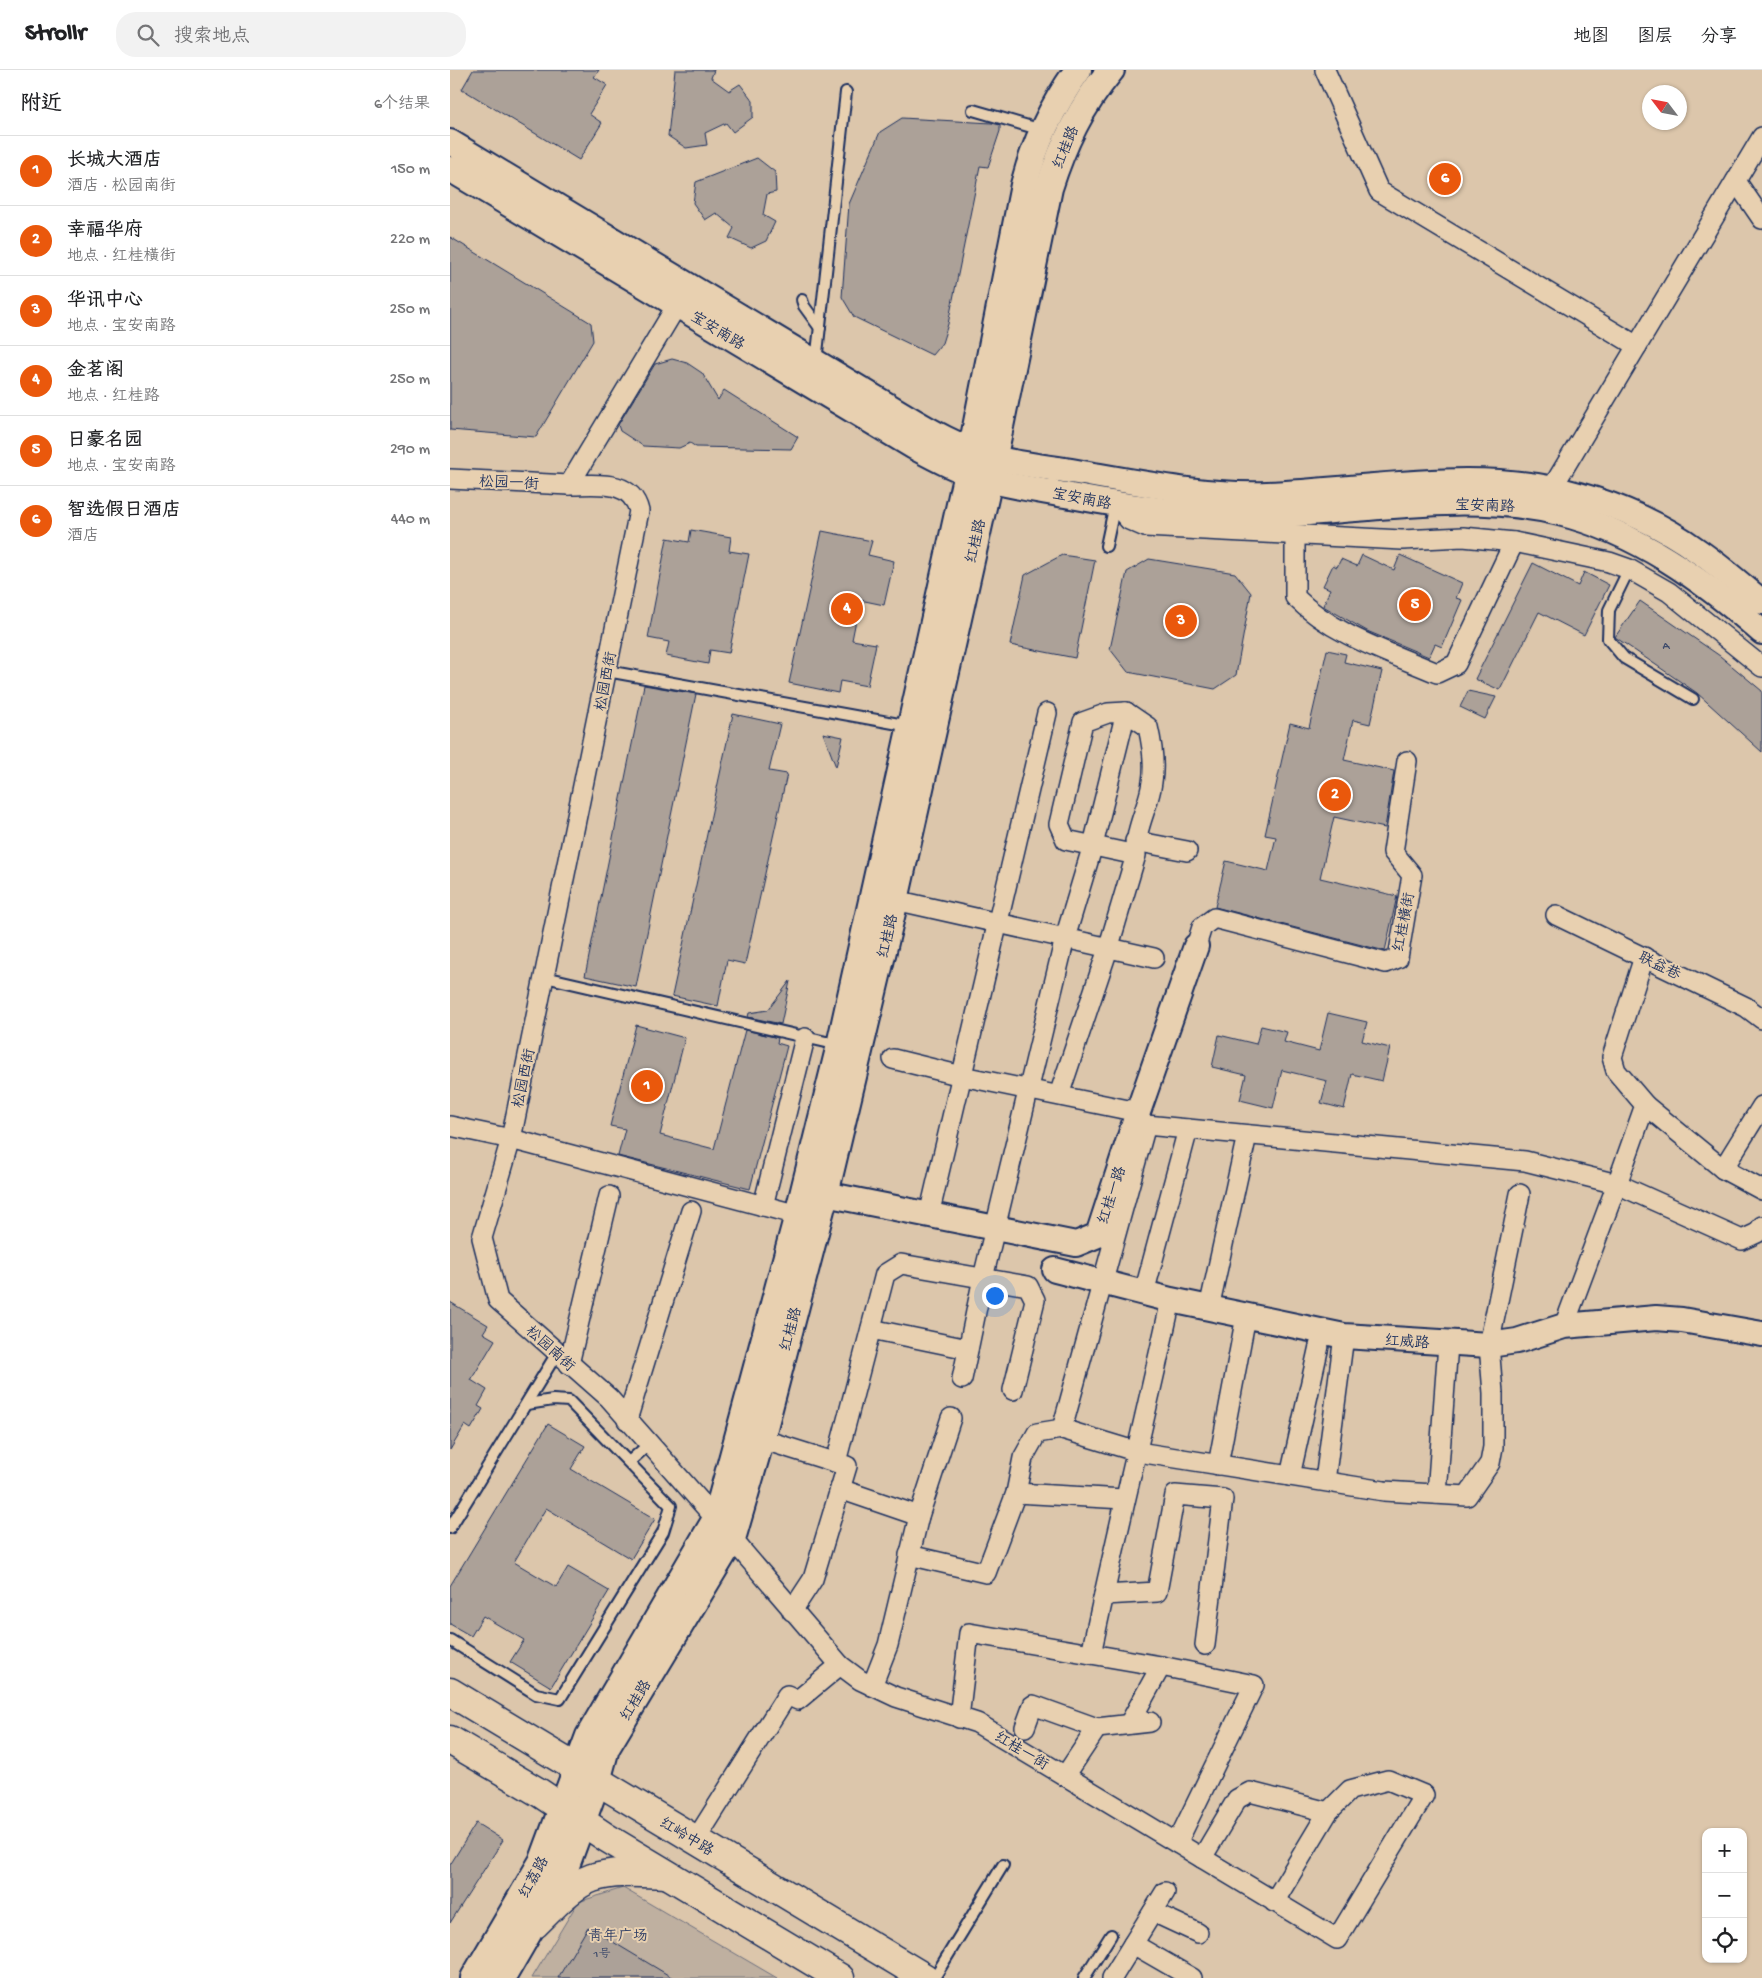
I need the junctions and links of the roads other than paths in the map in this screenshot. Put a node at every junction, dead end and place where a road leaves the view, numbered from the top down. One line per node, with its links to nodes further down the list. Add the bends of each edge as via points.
1 (1078, 70): 6 (main road, 红桂路)
2 (1111, 70): 17 (main road, 红桂路, via 1074,122 1060,152)
3 (1325, 70): 15 (street, via 1378,191)
4 (846, 92): 14 (lane)
5 (973, 110): 6 (lane)
6 (1042, 130): 17 (main road, 红桂路, via 1024,185)
7 (1762, 136): 10 (street)
8 (450, 142): 16 (street, 宝安南路)
9 (450, 169): 13 (street, 宝安南路)
10 (1736, 180): 11 (street); 15 (street)
11 (1762, 219)
12 (802, 300): 14 (lane)
13 (677, 305): 17 (street, 宝安南路, via 914,447); 19 (street)
14 (820, 328): 16 (lane)
15 (1637, 346): 20 (street)
16 (816, 362): 17 (street, 宝安南路)
17 (980, 465): 20 (street, 宝安南路, via 1176,489 1266,494 1482,479); 21 (street, 宝安南路); 35 (main road, 红桂路); 40 (main road, 红桂路)
18 (450, 479): 19 (street, 松园一街)
19 (568, 485): 31 (street, 松园西街, via 617,486 631,494 639,511)
20 (1552, 488): 28 (street, 宝安南路, via 1615,507 1677,537)
21 (1115, 504): 22 (street, via 1129,520 1145,527); 24 (lane); 25 (street, 宝安南路, via 1179,512 1278,515 1435,504 1530,507 1560,513 1599,527)
22 (1295, 536): 23 (street, via 1402,540 1463,537); 23 (street, via 1295,597 1313,615 1358,639 1437,673 1456,664)
23 (1514, 542): 26 (street)
24 (1106, 546)
25 (1653, 552): 26 (street); 29 (street, 宝安南路, via 1714,592)
26 (1608, 562): 27 (street)
27 (1630, 570): 30 (street, via 1669,592); 32 (lane, via 1609,610 1608,639 1624,658)
28 (1762, 602)
29 (1762, 632)
30 (1762, 667)
31 (607, 671): 35 (lane); 48 (street, 松园西街)
32 (1693, 699)
33 (1126, 712): 37 (street); 37 (street, via 1108,713 1083,722 1059,824 1066,840); 38 (street, via 1148,727 1152,745 1153,782)
34 (1047, 713): 42 (street)
35 (911, 726): 51 (main road, 红桂路)
36 (1407, 761): 44 (street, 红桂横街, via 1393,852 1412,875 1398,958 1386,963 1214,918 1202,927)
37 (1093, 845): 38 (street); 43 (street)
38 (1136, 848): 39 (street); 45 (street)
39 (1186, 851)
40 (895, 900): 42 (street); 66 (main road, 红桂路)
41 (1556, 915): 46 (street, 联益巷)
42 (998, 924): 43 (street); 53 (street)
43 (1065, 938): 45 (street); 54 (street)
44 (1196, 946): 57 (street, 红桂一路)
45 (1108, 950): 47 (street); 55 (street)
46 (1644, 957): 49 (street, 联益巷, via 1746,1007); 56 (street, via 1612,1057 1616,1071)
47 (1154, 958)
48 (545, 977): 50 (lane); 62 (street, 松园西街)
49 (1762, 1019)
50 (805, 1038): 51 (lane); 69 (street)
51 (840, 1045): 71 (main road, 红桂路)
52 (893, 1060): 53 (street)
53 (962, 1076): 54 (street); 72 (street)
54 (1029, 1088): 55 (street); 74 (street)
55 (1059, 1095): 57 (street)
56 (1645, 1105): 63 (street); 64 (street)
57 (1138, 1112): 74 (street, 红桂一路, via 1098,1235 1076,1244)
58 (1760, 1116): 63 (street)
59 (450, 1126): 62 (street)
60 (1188, 1129): 61 (street); 77 (street, via 1146,1125); 78 (street)
61 (1247, 1135): 64 (street, via 1524,1162); 80 (street)
62 (510, 1139): 69 (street); 90 (street, 松园南街, via 482,1238 498,1300)
63 (1723, 1169): 65 (street)
64 (1617, 1184): 73 (street, via 1742,1240 1757,1233); 82 (street)
65 (1762, 1190)
66 (825, 1194): 72 (street, 红桂一路); 97 (main road, 红桂路)
67 (1520, 1194): 87 (street)
68 (609, 1196): 90 (street)
69 (763, 1206): 71 (street)
70 (691, 1212): 95 (street)
71 (798, 1215): 110 (main road, 红桂路)
72 (929, 1215): 74 (street, 红桂一路)
73 (1762, 1226)
74 (997, 1228): 76 (street)
75 (1055, 1270): 77 (street, 红威路)
76 (983, 1278): 83 (street, via 901,1264 885,1274); 89 (street); 92 (street, via 1028,1286 1035,1300)
77 (1103, 1281): 78 (street, 红威路); 96 (street)
78 (1144, 1293): 79 (street, 红威路)
79 (1171, 1300): 80 (street, 红威路); 99 (street)
80 (1209, 1308): 81 (street, 红威路)
81 (1246, 1316): 85 (street, 红威路); 102 (street)
82 (1564, 1326): 84 (street, 红威路, via 1656,1318); 87 (street, 红威路, via 1517,1341)
83 (871, 1329): 89 (street); 101 (street)
84 (1762, 1334)
85 (1344, 1336): 86 (street, 红威路); 104 (street)
86 (1448, 1344): 87 (street, 红威路); 107 (street)
87 (1489, 1345): 107 (street, via 1493,1393 1490,1463 1468,1496)
88 (1319, 1346): 103 (street)
89 (968, 1349): 91 (street)
90 (563, 1358): 93 (lane); 95 (street, 松园南街, via 609,1398)
91 (962, 1378)
92 (1013, 1390)
93 (527, 1404): 100 (lane, via 569,1401); 111 (lane)
94 (951, 1418): 109 (street)
95 (627, 1420): 98 (street, 松园南街)
96 (1062, 1428): 99 (street); 106 (street, via 1037,1433 1023,1458)
97 (761, 1439): 101 (street); 112 (main road, 红桂路)
98 (649, 1444): 100 (lane); 110 (street, 松园南街)
99 (1138, 1452): 102 (street); 108 (street)
100 (629, 1462): 116 (lane, via 671,1506 663,1532 560,1699 536,1694)
101 (836, 1462): 105 (street, via 847,1466)
102 (1218, 1464): 103 (street)
103 (1290, 1476): 104 (street)
104 (1325, 1482): 107 (street, via 1413,1494)
105 (840, 1489): 109 (street); 115 (street, via 812,1579)
106 (1016, 1492): 108 (street); 113 (street, via 986,1572)
107 (1437, 1494)
108 (1124, 1499): 114 (street)
109 (919, 1516): 113 (street)
110 (716, 1519): 129 (main road, 红桂路, via 589,1736)
111 (450, 1528)
112 (732, 1539): 115 (street, 红桂一街); 129 (main road, 红桂路)
113 (909, 1555): 121 (street, via 888,1645)
114 (1104, 1595): 117 (street, via 1157,1592 1175,1495 1223,1499); 118 (street)
115 (792, 1611): 119 (street, 红桂一街)
116 (450, 1640)
117 (1205, 1645)
118 (1091, 1654): 120 (street); 123 (street, via 969,1634)
119 (840, 1665): 121 (street, 红桂一街); 133 (street, via 798,1700 787,1695)
120 (1161, 1666): 125 (street); 134 (street, via 1254,1686)
121 (872, 1686): 123 (street, 红桂一街)
122 (450, 1692): 129 (main road, 红岭中路)
123 (959, 1718): 130 (street, 红桂一街, via 977,1723)
124 (1150, 1722): 125 (street)
125 (1129, 1724): 127 (street)
126 (1024, 1727): 127 (street, via 1032,1705)
127 (1097, 1728): 130 (street)
128 (450, 1740): 132 (main road)
129 (587, 1775): 132 (main road, 红荔路); 133 (main road, 红岭中路)
130 (1065, 1776): 134 (street, 红桂一街)
131 (1328, 1812): 135 (street, via 1250,1792 1237,1799); 139 (street); 139 (street, 红桂一街, via 1350,1790 1388,1780 1424,1796 1337,1940)
132 (573, 1815): 137 (main road); 141 (main road, 红荔路, via 564,1871); 145 (main road, 红荔路)
133 (695, 1841): 148 (main road, 红岭中路)
134 (1176, 1843): 135 (street, 红桂一街)
135 (1202, 1858): 139 (street, 红桂一街)
136 (1003, 1865): 149 (lane)
137 (667, 1874): 141 (main road, via 607,1874 592,1878 563,1897); 147 (main road)
138 (1165, 1892): 140 (street)
139 (1274, 1902)
140 (1153, 1912): 142 (street); 144 (street)
141 (535, 1924): 146 (main road, 红荔路)
142 (1198, 1933)
143 (1111, 1935): 150 (lane)
144 (1133, 1944): 151 (street); 152 (street)
145 (474, 1978)
146 (502, 1978)
147 (840, 1978)
148 (925, 1978)
149 (934, 1978)
150 (1084, 1978)
151 (1112, 1978)
152 (1192, 1978)

